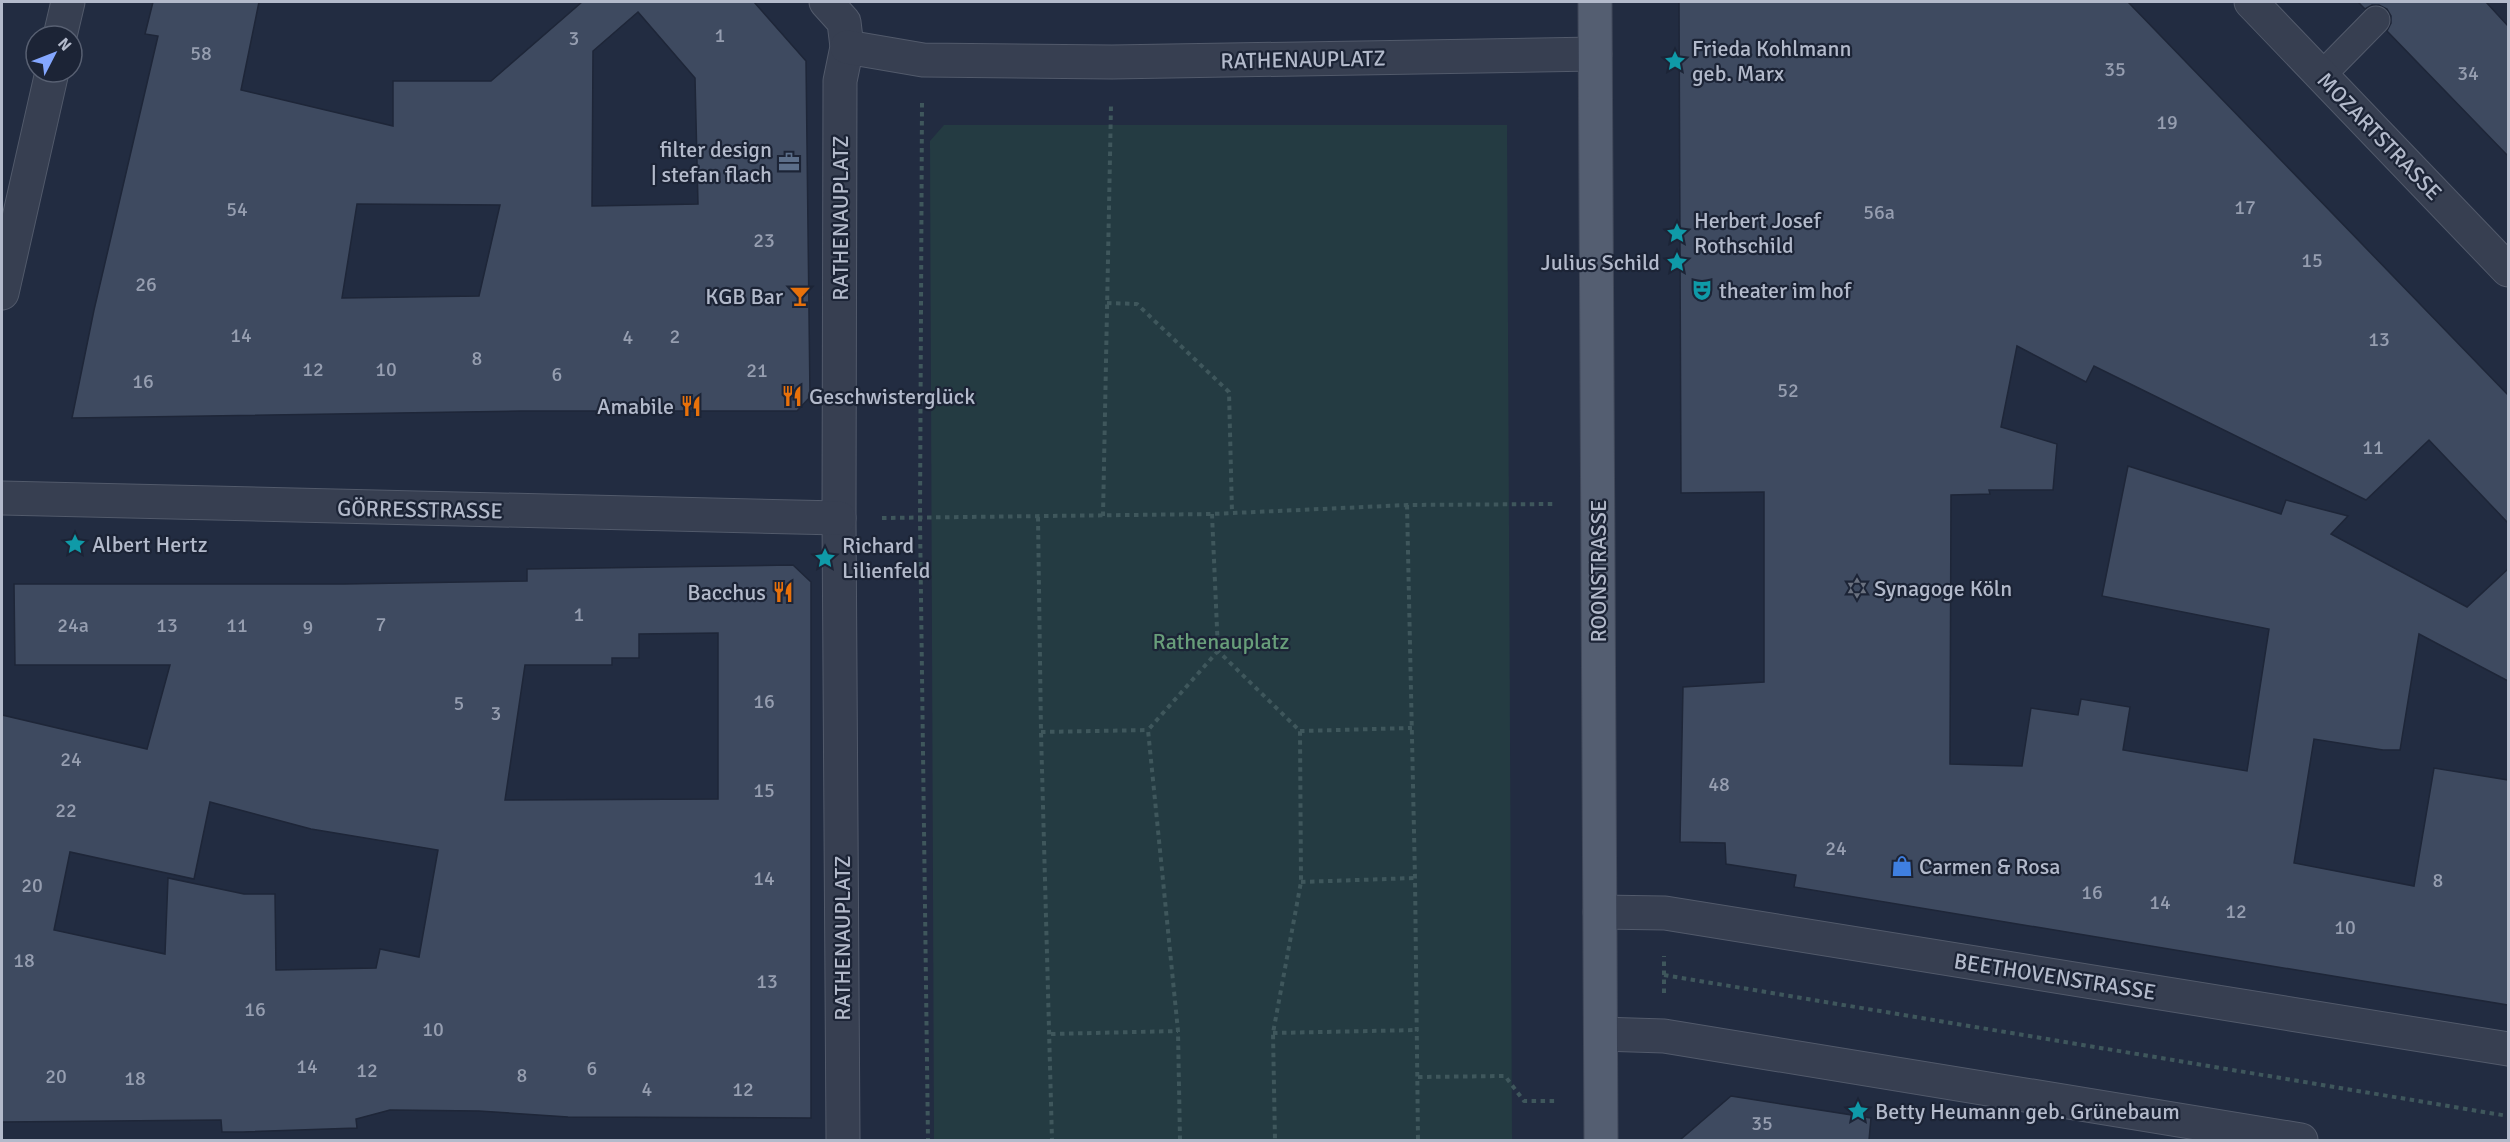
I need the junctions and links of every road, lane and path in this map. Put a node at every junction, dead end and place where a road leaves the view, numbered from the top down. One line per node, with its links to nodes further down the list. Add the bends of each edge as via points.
1 (68, 2): 6 (street)
2 (826, 2): 7 (street, via 844,21)
3 (1595, 2): 8 (main road, ROONSTRASSE)
4 (2251, 2): 11 (street, MOZARTSTRASSE)
5 (2376, 20): 11 (lane)
6 (63, 24)
7 (847, 46): 9 (street, RATHENAUPLATZ); 23 (street, RATHENAUPLATZ, via 840,81)
8 (1595, 54): 10 (street, RATHENAUPLATZ); 17 (main road, ROONSTRASSE)
9 (923, 60): 10 (street, RATHENAUPLATZ); 24 (path)
10 (1112, 62): 15 (path)
11 (2322, 75): 13 (street, MOZARTSTRASSE)
12 (49, 84): 14 (street)
13 (2508, 270)
14 (2, 293)
15 (1107, 303): 19 (path, via 1137,304 1229,392); 21 (path)
16 (2, 498): 23 (street, GÖRRESSTRASSE)
17 (1598, 503): 18 (path); 32 (main road, ROONSTRASSE)
18 (1407, 505): 19 (path); 26 (path)
19 (1232, 513): 20 (path)
20 (1212, 514): 21 (path); 25 (path)
21 (1103, 516): 22 (path)
22 (1038, 517): 24 (path); 29 (path)
23 (839, 518): 24 (path); 45 (street, RATHENAUPLATZ)
24 (920, 519): 46 (path)
25 (1218, 651): 27 (path); 28 (path)
26 (1412, 728): 28 (path); 30 (path)
27 (1148, 730): 29 (path); 36 (path)
28 (1300, 731): 31 (path)
29 (1041, 732): 38 (path)
30 (1415, 878): 31 (path); 35 (path)
31 (1301, 882): 37 (path)
32 (1600, 912): 33 (street, BEETHOVENSTRASSE); 39 (main road, ROONSTRASSE)
33 (1665, 913): 34 (path); 41 (street, BEETHOVENSTRASSE)
34 (1664, 975): 40 (path); 44 (path)
35 (1418, 1030): 37 (path); 42 (path)
36 (1178, 1031): 38 (path); 48 (path)
37 (1273, 1032): 49 (path)
38 (1051, 1034): 47 (path)
39 (1601, 1034): 40 (street); 43 (main road, ROONSTRASSE)
40 (1664, 1036): 52 (street)
41 (2508, 1049)
42 (1418, 1077): 43 (path, via 1505,1077 1524,1101); 50 (path)
43 (1601, 1102): 51 (main road, ROONSTRASSE)
44 (2508, 1116)
45 (843, 1140)
46 (928, 1140)
47 (1052, 1140)
48 (1180, 1140)
49 (1275, 1140)
50 (1418, 1140)
51 (1601, 1140)
52 (2301, 1140)

